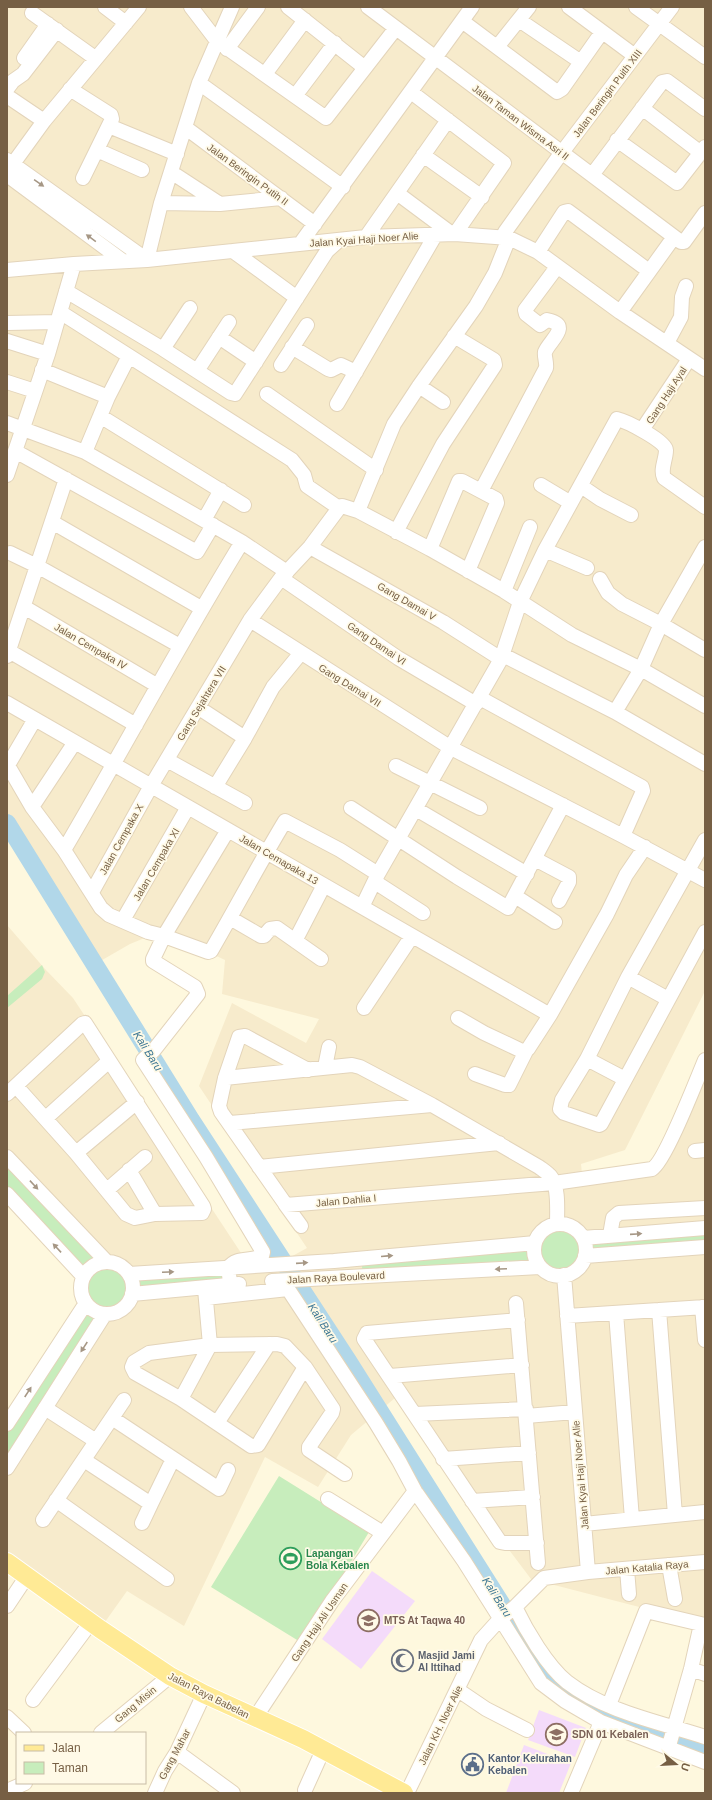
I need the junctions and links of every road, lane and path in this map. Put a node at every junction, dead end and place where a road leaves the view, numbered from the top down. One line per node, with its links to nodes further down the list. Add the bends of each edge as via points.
1 (104, 7): 17 (street)
2 (139, 7): 17 (street)
3 (191, 7): 23 (street)
4 (232, 7): 23 (street)
5 (258, 7): 23 (street)
6 (288, 7): 14 (street)
7 (368, 7): 20 (street, Jalan Taman Wisma Asri II)
8 (472, 7): 16 (street)
9 (529, 7): 15 (street)
10 (569, 7): 21 (street)
11 (636, 7): 18 (street)
12 (672, 7): 18 (street, Jalan Beringin Puith XIII)
13 (32, 13): 19 (street)
14 (305, 20): 22 (street); 31 (street)
15 (519, 20): 24 (street); 29 (street)
16 (462, 21): 24 (street); 28 (street)
17 (126, 23): 27 (street)
18 (659, 24): 25 (street, Jalan Beringin Puith XIII); 26 (street)
19 (53, 27): 27 (street); 33 (street, via 23,74)
20 (396, 28): 28 (street, Jalan Taman Wisma Asri II); 30 (street)
21 (602, 32): 25 (street); 29 (street)
22 (335, 43): 30 (street); 37 (street)
23 (222, 45): 31 (street); 32 (street)
24 (497, 48): 29 (street, via 557,92 562,89)
25 (635, 56): 47 (street, Jalan Beringin Puith XIII)
26 (705, 57)
27 (95, 58): 34 (street)
28 (435, 58): 35 (street); 47 (street, Jalan Taman Wisma Asri II)
29 (580, 62)
30 (365, 68): 37 (street, via 326,118)
31 (264, 74): 37 (street)
32 (199, 83): 43 (street); 55 (street)
33 (10, 85)
34 (70, 89): 41 (street); 42 (street, via 112,115)
35 (411, 92): 40 (street); 55 (street)
36 (7, 96): 41 (street)
37 (295, 96)
38 (642, 108): 39 (street, via 666,80); 44 (street); 46 (street)
39 (705, 109)
40 (448, 120): 49 (street); 57 (street, via 504,163)
41 (44, 121): 50 (street)
42 (110, 126): 45 (street); 48 (street)
43 (186, 128): 48 (street); 58 (street, Jalan Beringin Putih II)
44 (617, 140): 46 (street, via 675,183 678,183); 53 (street)
45 (97, 150): 51 (street); 54 (street)
46 (703, 150)
47 (562, 152): 53 (street, Jalan Taman Wisma Asri II); 67 (street, Jalan Beringin Puith XIII, via 505,232)
48 (177, 154): 52 (street)
49 (423, 155): 56 (street); 57 (street)
50 (8, 168): 72 (street, one-way to 72); 73 (street, one-way to 50)
51 (142, 170)
52 (171, 172): 59 (street); 60 (street)
53 (592, 175): 66 (street, Jalan Taman Wisma Asri II)
54 (83, 178)
55 (342, 187): 62 (street)
56 (397, 193): 64 (street); 65 (street)
57 (482, 197): 64 (street)
58 (281, 198): 60 (street); 62 (street, Jalan Beringin Putih II)
59 (161, 203): 60 (street); 72 (street)
60 (220, 204)
61 (705, 213): 66 (street, via 684,242)
62 (312, 222): 69 (street)
63 (436, 234): 64 (street, Jalan Kyai Haji Noer Alie); 65 (street, Jalan Kyai Haji Noer Alie); 101 (street)
64 (454, 234): 67 (street, Jalan Kyai Haji Noer Alie)
65 (366, 237): 68 (street, Jalan Kyai Haji Noer Alie)
66 (674, 237): 77 (street)
67 (509, 238): 71 (street, Jalan Kyai Haji Noer Alie); 87 (street, via 495,273 474,309)
68 (338, 240): 69 (street, Jalan Kyai Haji Noer Alie); 80 (street, via 327,251)
69 (300, 244): 70 (street, Jalan Kyai Haji Noer Alie)
70 (233, 251): 72 (street, Jalan Kyai Haji Noer Alie); 80 (street)
71 (538, 252): 75 (street, Jalan Kyai Haji Noer Alie); 77 (street, via 564,212 568,211)
72 (147, 260): 73 (street, Jalan Kyai Haji Noer Alie)
73 (123, 261): 74 (street, Jalan Kyai Haji Noer Alie)
74 (74, 264): 76 (street, Jalan Kyai Haji Noer Alie); 79 (street)
75 (558, 267): 82 (street, Jalan Kyai Haji Noer Alie); 120 (street, via 524,310 540,325 547,320 554,322 558,333 545,352 546,368)
76 (7, 270)
77 (649, 271): 82 (street)
78 (686, 286): 90 (street, via 682,297 681,317)
79 (66, 291): 83 (street); 92 (street)
80 (298, 298): 96 (street)
81 (190, 308): 92 (street)
82 (620, 312): 90 (street, Jalan Kyai Haji Noer Alie)
83 (59, 317): 85 (street); 93 (street); 94 (street)
84 (229, 322): 88 (street)
85 (7, 323)
86 (307, 324): 91 (street)
87 (454, 336): 103 (street); 130 (street, via 494,360 495,365 443,444)
88 (219, 338): 96 (street); 100 (street)
89 (7, 341): 93 (street)
90 (667, 343): 95 (street, Jalan Kyai Haji Noer Alie)
91 (292, 347): 97 (street); 101 (street, via 328,369 340,365)
92 (163, 349): 100 (street)
93 (48, 354): 99 (street)
94 (129, 356): 106 (street); 124 (street, via 292,460 304,475 306,486)
95 (689, 359): 98 (street, Jalan Kyai Haji Noer Alie); 112 (street, Gang Haji Ayal)
96 (256, 362): 100 (street, via 236,394)
97 (281, 365)
98 (705, 369)
99 (42, 370): 104 (street); 106 (street)
100 (197, 371)
101 (356, 372): 108 (street)
102 (7, 382): 104 (street)
103 (418, 386): 107 (street); 115 (street, via 394,424)
104 (35, 391): 111 (street)
105 (267, 394): 115 (street)
106 (108, 397): 109 (street)
107 (443, 402)
108 (337, 404)
109 (100, 416): 113 (street); 119 (street)
110 (7, 423): 111 (street, Gang Damai VI)
111 (23, 428): 113 (street, Gang Damai VI); 114 (street)
112 (642, 430): 118 (street, via 617,419); 123 (street, via 665,447 662,472 664,478)
113 (85, 452): 128 (street, Gang Damai VI)
114 (10, 463): 116 (street)
115 (376, 470): 125 (street)
116 (66, 479): 127 (street); 128 (street, via 197,552)
117 (540, 485): 121 (street)
118 (581, 486): 121 (street); 126 (street)
119 (220, 490): 122 (street); 128 (street)
120 (481, 492): 134 (street, via 460,481); 139 (street, via 496,499 497,503)
121 (571, 503): 135 (street)
122 (244, 505)
123 (705, 507)
124 (339, 508): 125 (street, via 345,506); 132 (street, Gang Sejahtera VII)
125 (358, 511): 130 (street)
126 (631, 515)
127 (52, 522): 137 (street); 145 (street)
128 (208, 523): 131 (street, Gang Damai VI)
129 (530, 527): 142 (street)
130 (396, 532): 134 (street)
131 (242, 542): 140 (street, Gang Damai VI); 145 (street)
132 (310, 547): 140 (street, Gang Sejahtera VII); 152 (street, Gang Damai V)
133 (705, 547): 147 (street)
134 (430, 549): 139 (street)
135 (545, 550): 138 (street); 143 (street)
136 (10, 553): 137 (street)
137 (37, 566): 144 (street); 148 (street)
138 (587, 568)
139 (468, 571): 142 (street)
140 (284, 575): 146 (street, Gang Sejahtera VII); 155 (street, Gang Damai VI, via 398,658)
141 (600, 579): 147 (street, via 608,593 622,604)
142 (504, 591): 143 (street)
143 (520, 602): 152 (street); 153 (street, via 572,635)
144 (24, 607): 150 (street); 154 (street, Jalan Cempaka IV)
145 (201, 608): 148 (street)
146 (250, 620): 151 (street, Gang Damai VII); 158 (street, Gang Sejahtera VII)
147 (661, 624): 149 (street); 153 (street)
148 (180, 646): 154 (street)
149 (705, 650)
150 (8, 653): 161 (street)
151 (300, 654): 162 (street, via 274,687); 164 (street, Gang Damai VII)
152 (502, 657): 155 (street); 159 (street, Gang Damai V)
153 (641, 669): 157 (street); 159 (street)
154 (158, 686): 161 (street)
155 (478, 701): 164 (street); 181 (street, Gang Damai VI, via 642,788 643,791)
156 (7, 703): 160 (street, Jalan Cemapaka 13)
157 (705, 706)
158 (199, 708): 162 (street); 165 (street, Gang Sejahtera VII)
159 (615, 712): 167 (street, Gang Damai V)
160 (35, 719): 163 (street, Jalan Cemapaka 13); 168 (street)
161 (136, 725): 166 (street)
162 (245, 738): 172 (street)
163 (75, 742): 166 (street, Jalan Cemapaka 13); 175 (street)
164 (451, 748): 170 (street); 174 (street, Gang Damai VII)
165 (167, 760): 171 (street, Gang Sejahtera VII); 172 (street)
166 (114, 764): 171 (street, Jalan Cemapaka 13); 185 (street)
167 (705, 764)
168 (7, 765): 175 (street)
169 (396, 766): 170 (street)
170 (431, 784): 178 (street); 179 (street)
171 (151, 786): 176 (street, Jalan Cemapaka 13); 193 (street, Jalan Cempaka X)
172 (215, 787): 173 (street)
173 (245, 803)
174 (563, 805): 181 (street, Gang Damai VII); 187 (street)
175 (32, 807): 185 (street)
176 (188, 807): 180 (street, Jalan Cemapaka 13); 199 (street, Jalan Cempaka XI)
177 (351, 808): 182 (street)
178 (480, 808)
179 (416, 809): 182 (street); 189 (street)
180 (228, 830): 186 (street, Jalan Cemapaka 13); 202 (street)
181 (623, 836): 184 (street, Gang Damai VII)
182 (398, 840): 190 (street); 194 (street, via 508,908)
183 (705, 840): 188 (street)
184 (644, 847): 188 (street, Gang Damai VII); 209 (street, via 626,875)
185 (64, 850): 193 (street)
186 (266, 852): 190 (street, via 285,821 340,850); 192 (street, Jalan Cemapaka 13); 198 (street)
187 (535, 859): 189 (street); 195 (street, via 569,877)
188 (688, 871): 191 (street, Gang Damai VII); 206 (street)
189 (527, 874): 194 (street)
190 (376, 878): 196 (street); 197 (street)
191 (705, 880)
192 (324, 885): 196 (street, Jalan Cemapaka 13); 204 (street)
193 (92, 892): 199 (street, via 105,912)
194 (515, 896): 200 (street)
195 (559, 901)
196 (362, 907): 203 (street, Jalan Cemapaka 13)
197 (424, 912)
198 (230, 918): 202 (street, via 210,952); 204 (street, via 258,935 264,936 270,929 277,928)
199 (123, 920): 202 (street, via 148,932)
200 (555, 922)
201 (705, 932): 207 (street)
202 (164, 936): 251 (street, via 153,961 195,987 198,994 143,1060 206,1157 263,1252 262,1256 257,1258 236,1260)
203 (412, 936): 208 (street); 209 (street, Jalan Cemapaka 13)
204 (295, 941): 205 (street)
205 (321, 959)
206 (628, 977): 207 (street); 213 (street)
207 (668, 999): 220 (street)
208 (364, 1008)
209 (550, 1015): 212 (street)
210 (458, 1018): 212 (street, via 484,1033)
211 (329, 1047): 216 (street)
212 (526, 1051): 218 (street, via 509,1085)
213 (587, 1059): 220 (street); 220 (street, via 562,1100 560,1109 564,1113 600,1125)
214 (705, 1060): 232 (street, via 665,1150 654,1168)
215 (109, 1061): 221 (street, via 87,1024 83,1023); 222 (street); 224 (street)
216 (325, 1067): 217 (street); 223 (street, via 360,1067)
217 (308, 1070): 219 (street); 219 (street, via 241,1036 237,1039)
218 (475, 1074)
219 (225, 1078): 225 (street, via 219,1106)
220 (625, 1079)
221 (12, 1090): 224 (street)
222 (137, 1102): 227 (street); 238 (street, via 204,1210 202,1213)
223 (432, 1105): 225 (street); 226 (street)
224 (46, 1118): 227 (street)
225 (230, 1123): 230 (street)
226 (499, 1143): 230 (street); 232 (street, via 540,1167)
227 (76, 1153): 233 (street)
228 (145, 1156): 231 (street)
229 (7, 1157): 249 (street, one-way to 249)
230 (259, 1167): 235 (street)
231 (129, 1170): 233 (street); 238 (street)
232 (554, 1183): 235 (street, Jalan Dahlia I); 239 (street)
233 (107, 1190): 238 (street, via 129,1215 136,1218)
234 (7, 1194): 255 (street, one-way to 234)
235 (285, 1204): 240 (street)
236 (705, 1208): 237 (street)
237 (666, 1210): 242 (street); 243 (street, via 619,1213 613,1218)
238 (155, 1214)
239 (557, 1224): 244 (street, via 575,1228); 245 (street, via 541,1232)
240 (301, 1226)
241 (705, 1228): 242 (street)
242 (668, 1231): 243 (street, one-way to 242)
243 (610, 1236): 244 (street)
244 (583, 1238): 247 (street)
245 (535, 1243): 248 (street, Jalan Raya Boulevard, one-way to 245); 250 (street, via 534,1255)
246 (705, 1247): 247 (street)
247 (585, 1256): 254 (street, via 579,1267)
248 (361, 1258): 251 (street, Jalan Raya Boulevard, one-way to 248); 253 (street)
249 (106, 1261): 252 (street, via 119,1264); 255 (street, via 92,1266)
250 (540, 1267): 253 (street, Jalan Raya Boulevard, one-way to 253); 254 (street, via 550,1274)
251 (228, 1268): 252 (street, Jalan Raya Boulevard, one-way to 251); 256 (street)
252 (129, 1274): 258 (street, via 133,1284)
253 (362, 1275): 256 (street, Jalan Raya Boulevard, via 271,1281)
254 (564, 1275): 265 (street, Jalan Kyai Haji Noer Alie)
255 (83, 1276): 259 (street, via 81,1290)
256 (231, 1290): 257 (street, Jalan Raya Boulevard); 291 (street, via 288,1289 376,1423)
257 (206, 1292): 258 (street, Jalan Raya Boulevard); 269 (street)
258 (132, 1294): 264 (street, via 117,1312)
259 (86, 1303): 264 (street, via 94,1310); 281 (street, one-way to 259)
260 (516, 1303): 266 (street)
261 (704, 1307): 262 (street); 267 (street)
262 (659, 1310): 263 (street); 298 (street)
263 (616, 1313): 265 (street); 299 (street)
264 (105, 1314): 275 (street, one-way to 275)
265 (568, 1316): 277 (street, Jalan Kyai Haji Noer Alie)
266 (518, 1320): 270 (street); 272 (street, via 367,1333 365,1340)
267 (705, 1340)
268 (269, 1344): 269 (street); 271 (street, via 285,1346); 280 (street)
269 (210, 1345): 273 (street); 273 (street, via 149,1353 134,1362 132,1367 135,1373)
270 (522, 1365): 272 (street); 276 (street)
271 (305, 1367): 280 (street, via 258,1445 252,1446); 290 (street, via 333,1409 309,1450)
272 (390, 1376): 278 (street)
273 (181, 1399): 280 (street)
274 (124, 1400): 279 (street)
275 (45, 1408): 282 (street); 283 (street)
276 (526, 1412): 277 (street); 278 (street); 284 (street)
277 (575, 1412): 302 (street, Jalan Kyai Haji Noer Alie)
278 (415, 1414): 285 (street)
279 (112, 1418): 283 (street); 286 (street)
280 (216, 1423)
281 (7, 1424): 282 (street)
282 (27, 1436): 288 (street)
283 (96, 1441): 287 (street)
284 (529, 1453): 285 (street); 292 (street)
285 (444, 1458): 295 (street)
286 (173, 1459): 289 (street, via 219,1489); 296 (street)
287 (84, 1460): 294 (street); 296 (street)
288 (7, 1468)
289 (228, 1470)
290 (346, 1474)
291 (415, 1491): 303 (street, Gang Haji Ali Usman); 317 (street)
292 (533, 1497): 295 (street); 304 (street)
293 (328, 1499): 303 (street)
294 (56, 1500): 300 (street); 312 (street)
295 (472, 1501): 304 (street, via 502,1543)
296 (151, 1504): 301 (street)
297 (705, 1512): 298 (street)
298 (675, 1515): 299 (street)
299 (632, 1519): 302 (street)
300 (43, 1520)
301 (142, 1523)
302 (584, 1524): 310 (street, Jalan Kyai Haji Noer Alie)
303 (383, 1533): 328 (street, Gang Haji Ali Usman, via 332,1601)
304 (537, 1543): 307 (street)
305 (7, 1562): 311 (main road, Jalan Raya Babelan)
306 (705, 1562): 308 (street, Jalan Katalia Raya)
307 (538, 1563)
308 (668, 1565): 309 (street, Jalan Katalia Raya); 314 (street)
309 (626, 1569): 310 (street, Jalan Katalia Raya); 313 (street)
310 (588, 1572): 316 (street, via 544,1578)
311 (27, 1576): 315 (street); 318 (main road, Jalan Raya Babelan)
312 (167, 1579)
313 (629, 1594)
314 (675, 1599)
315 (7, 1606)
316 (514, 1608): 317 (street); 326 (street, via 536,1644 567,1681)
317 (500, 1619): 323 (street, Jalan KH. Noer Alie, via 477,1646); 329 (street, via 541,1683 565,1701)
318 (91, 1622): 322 (main road, Jalan Raya Babelan); 325 (street)
319 (703, 1624): 320 (street); 326 (street, via 646,1611)
320 (691, 1669): 321 (street); 330 (street)
321 (705, 1674)
322 (170, 1676): 324 (main road, Jalan Raya Babelan); 333 (street, Gang Misin)
323 (458, 1690): 331 (street, via 486,1709); 343 (street, Jalan KH. Noer Alie)
324 (204, 1694): 328 (main road, Jalan Raya Babelan); 337 (street, Gang Mahar)
325 (33, 1700)
326 (609, 1705): 330 (street)
327 (7, 1717): 332 (street)
328 (254, 1718): 336 (main road, Jalan Raya Babelan)
329 (601, 1722): 335 (street); 344 (street)
330 (674, 1728): 334 (street); 335 (street)
331 (527, 1730)
332 (23, 1732)
333 (102, 1732)
334 (705, 1737)
335 (669, 1745): 338 (street)
336 (323, 1750): 339 (street); 342 (main road, Jalan Raya Babelan)
337 (177, 1752): 340 (street, Gang Mahar); 341 (street)
338 (705, 1762)
339 (305, 1790)
340 (155, 1793)
341 (233, 1793)
342 (404, 1793)
343 (407, 1793)
344 (571, 1793)

